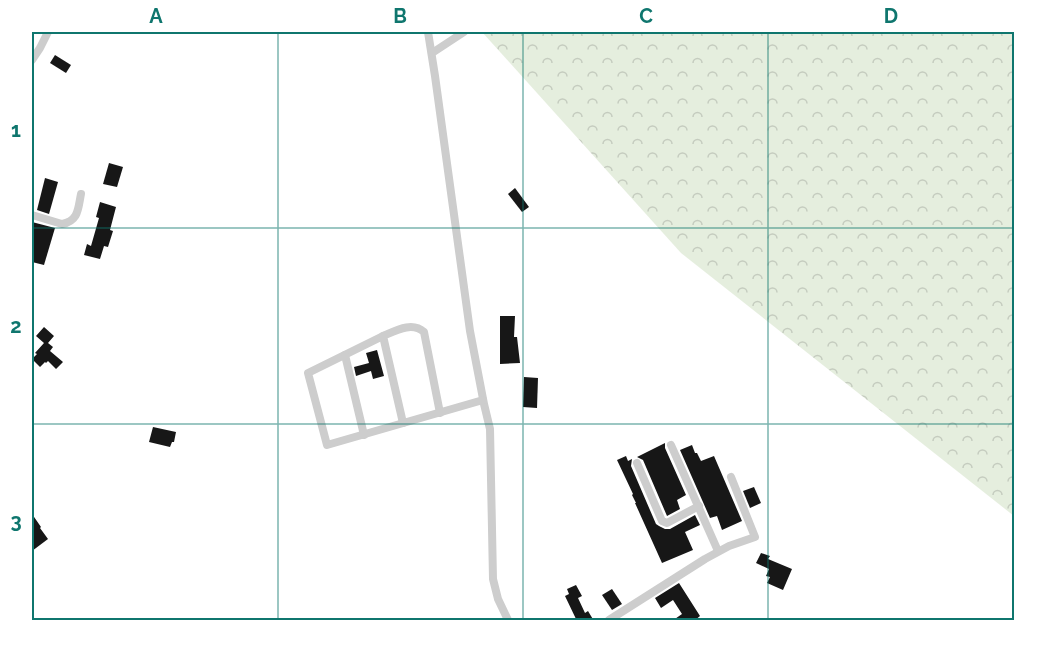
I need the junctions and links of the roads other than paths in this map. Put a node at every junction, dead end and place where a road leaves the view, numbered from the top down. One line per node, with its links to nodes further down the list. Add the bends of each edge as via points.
1 (48, 32): 5 (street)
2 (428, 32): 4 (street)
3 (464, 32): 4 (street)
4 (432, 53): 10 (street)
5 (32, 60)
6 (81, 194): 7 (street, via 75,218 67,223)
7 (32, 215)
8 (383, 336): 9 (street); 11 (street, via 409,327 424,332); 12 (street)
9 (345, 355): 13 (street); 13 (street, via 308,373 327,445)
10 (483, 402): 11 (street); 19 (street, via 490,429 493,579)
11 (440, 412): 12 (street)
12 (403, 423): 13 (street)
13 (364, 435)
14 (671, 445): 17 (street)
15 (637, 463): 17 (street, via 662,521 667,523)
16 (731, 477): 18 (street, via 756,536)
17 (699, 507): 18 (street)
18 (718, 551): 20 (street)
19 (508, 621)
20 (609, 621)

